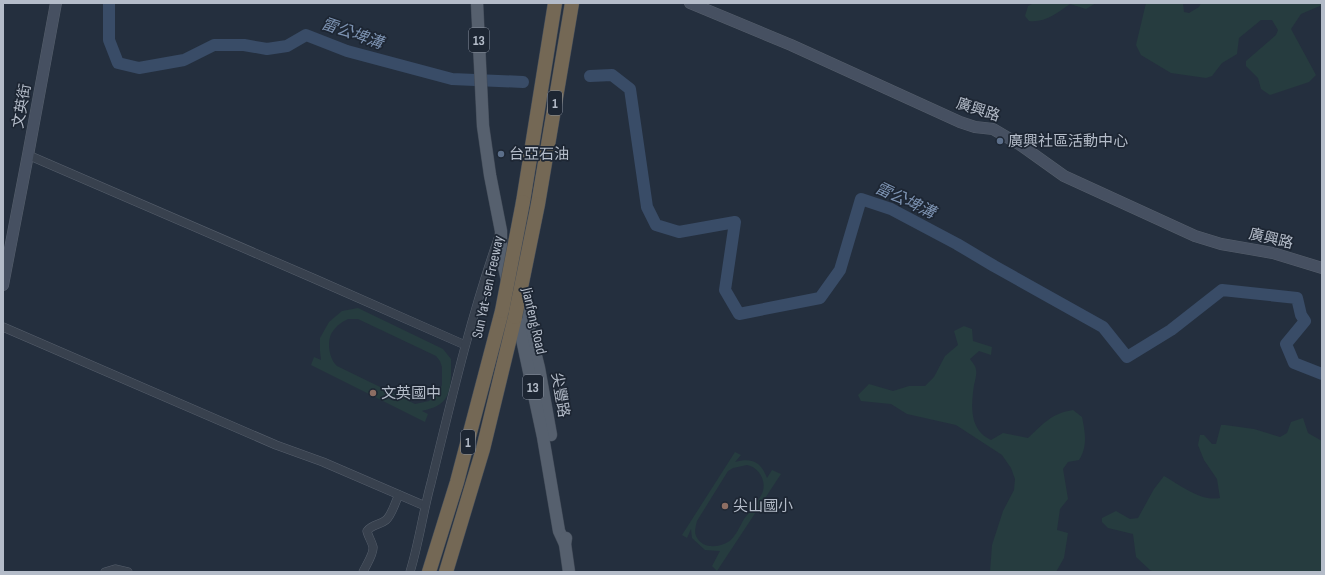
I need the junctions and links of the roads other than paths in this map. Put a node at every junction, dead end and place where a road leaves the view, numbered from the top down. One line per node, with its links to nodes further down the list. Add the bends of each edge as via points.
1 (56, 3): 6 (street, 文英街)
2 (476, 3): 7 (main road, Jianfeng Road / 13, via 483,126)
3 (555, 3): 18 (highway, Sun Yat-sen Freeway / 1, bridge, via 523,202 502,311 457,482)
4 (572, 3): 19 (highway, 1, bridge, via 538,204 515,317 483,449)
5 (690, 3): 8 (street, 廣興路, via 791,44 960,122 993,129 1064,176 1195,236 1222,244 1273,253)
6 (28, 155): 9 (street, 文英街); 11 (street)
7 (501, 231): 11 (street); 20 (main road, Jianfeng Road / 13, via 501,254 522,336)
8 (1322, 268)
9 (3, 285)
10 (3, 327): 12 (street, via 276,445)
11 (465, 346): 13 (street)
12 (399, 495): 13 (street); 16 (street, via 389,517 367,531 373,546)
13 (425, 506): 17 (street)
14 (106, 572): 15 (street, via 114,569)
15 (128, 572)
16 (363, 572)
17 (410, 572)
18 (429, 572)
19 (446, 572)
20 (569, 572)

